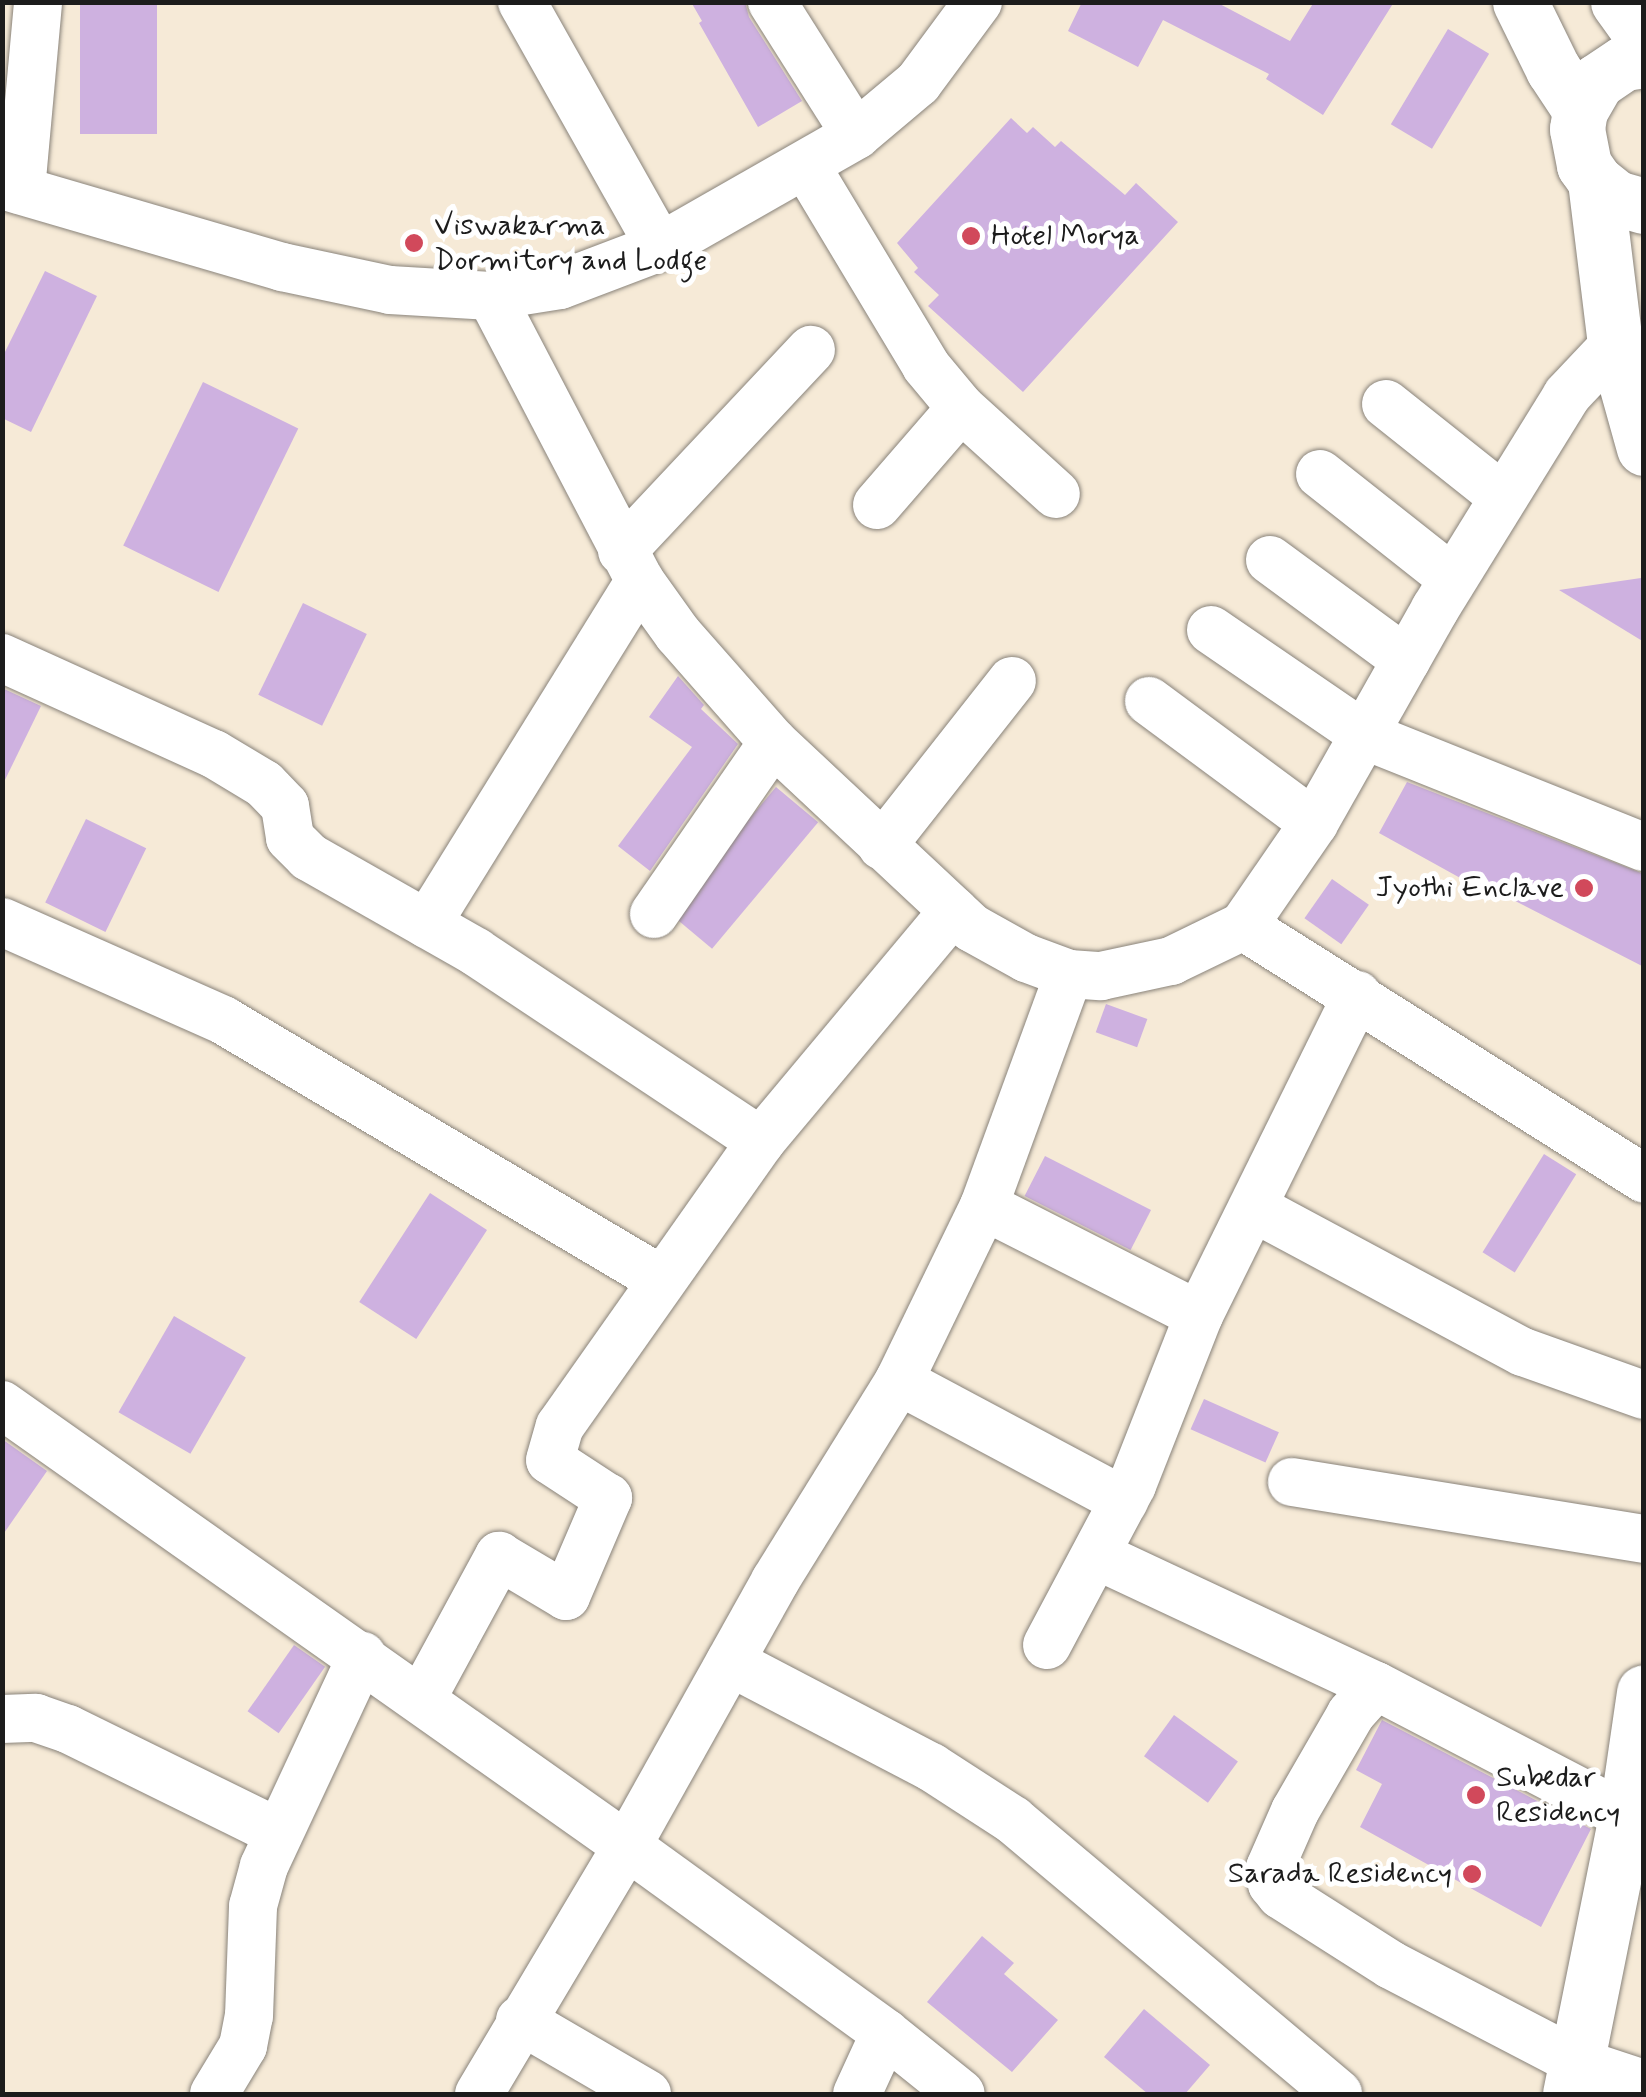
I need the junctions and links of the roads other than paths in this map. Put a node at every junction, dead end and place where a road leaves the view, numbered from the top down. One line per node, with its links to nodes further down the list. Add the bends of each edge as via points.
1 (38, 2): 13 (street)
2 (522, 2): 15 (street)
3 (772, 2): 10 (street)
4 (978, 2): 10 (street, via 918,82)
5 (1520, 2): 9 (main road)
6 (1618, 2): 7 (main road)
7 (1644, 38)
8 (1644, 60): 9 (main road, via 1624,63 1597,82)
9 (1580, 110): 12 (main road, via 1578,147)
10 (856, 135): 11 (street)
11 (806, 166): 15 (street); 20 (street, via 926,366)
12 (1595, 181): 14 (main road, via 1616,198); 17 (main road)
13 (12, 187): 16 (street, via 282,267 390,290)
14 (1644, 206)
15 (660, 247): 16 (street, via 560,285)
16 (491, 296): 27 (street)
17 (1614, 344): 21 (main road); 24 (street, via 1567,394)
18 (811, 350): 27 (street)
19 (1386, 404): 24 (street)
20 (961, 408): 23 (street); 25 (street)
21 (1644, 448)
22 (1320, 474): 28 (street)
23 (1056, 494)
24 (1503, 496): 28 (street)
25 (877, 505)
26 (1270, 560): 31 (street)
27 (631, 566): 35 (street, via 678,634); 42 (street)
28 (1453, 579): 31 (street)
29 (1211, 630): 34 (street)
30 (2, 658): 42 (street, via 214,754 264,784 284,806 290,838 309,857)
31 (1406, 660): 34 (street)
32 (1012, 680): 37 (street)
33 (1149, 701): 36 (street)
34 (1366, 736): 36 (street); 38 (street)
35 (773, 742): 37 (street); 40 (street)
36 (1314, 822): 43 (street)
37 (882, 846): 39 (street)
38 (1644, 847)
39 (952, 911): 44 (street, via 1003,946); 46 (street)
40 (654, 914)
41 (2, 922): 50 (street, via 223,1020)
42 (426, 924): 46 (street)
43 (1242, 926): 44 (street, via 1202,950 1137,970); 45 (street)
44 (1068, 974): 48 (street)
45 (1357, 995): 47 (street); 49 (street)
46 (761, 1141): 50 (street)
47 (1644, 1179)
48 (984, 1206): 51 (street); 52 (street)
49 (1254, 1208): 51 (street); 53 (street, via 1523,1352)
50 (660, 1279): 64 (street, via 560,1426 550,1460 608,1498 566,1596 499,1556)
51 (1199, 1314): 56 (street)
52 (900, 1381): 56 (street); 61 (street)
53 (1644, 1395)
54 (2, 1405): 60 (street)
55 (1292, 1482): 57 (street)
56 (1124, 1501): 58 (street)
57 (1644, 1539)
58 (1096, 1554): 59 (street); 62 (street)
59 (1047, 1645)
60 (362, 1656): 64 (street); 67 (street)
61 (730, 1662): 68 (street); 78 (street, via 930,1767 1013,1820)
62 (1376, 1686): 66 (street); 72 (street, via 1350,1714 1295,1810 1270,1868 1272,1884 1391,1965)
63 (1644, 1692): 66 (main road)
64 (422, 1698): 68 (street)
65 (2, 1719): 67 (street, via 36,1718 68,1729)
66 (1626, 1816): 72 (main road)
67 (277, 1832): 73 (street, via 253,1906 243,2046)
68 (627, 1846): 70 (street); 71 (street)
69 (1644, 1874): 72 (main road)
70 (520, 2020): 74 (street); 75 (street)
71 (884, 2033): 76 (street); 77 (street)
72 (1599, 2082)
73 (214, 2094)
74 (480, 2094)
75 (647, 2094)
76 (858, 2094)
77 (960, 2094)
78 (1338, 2094)

